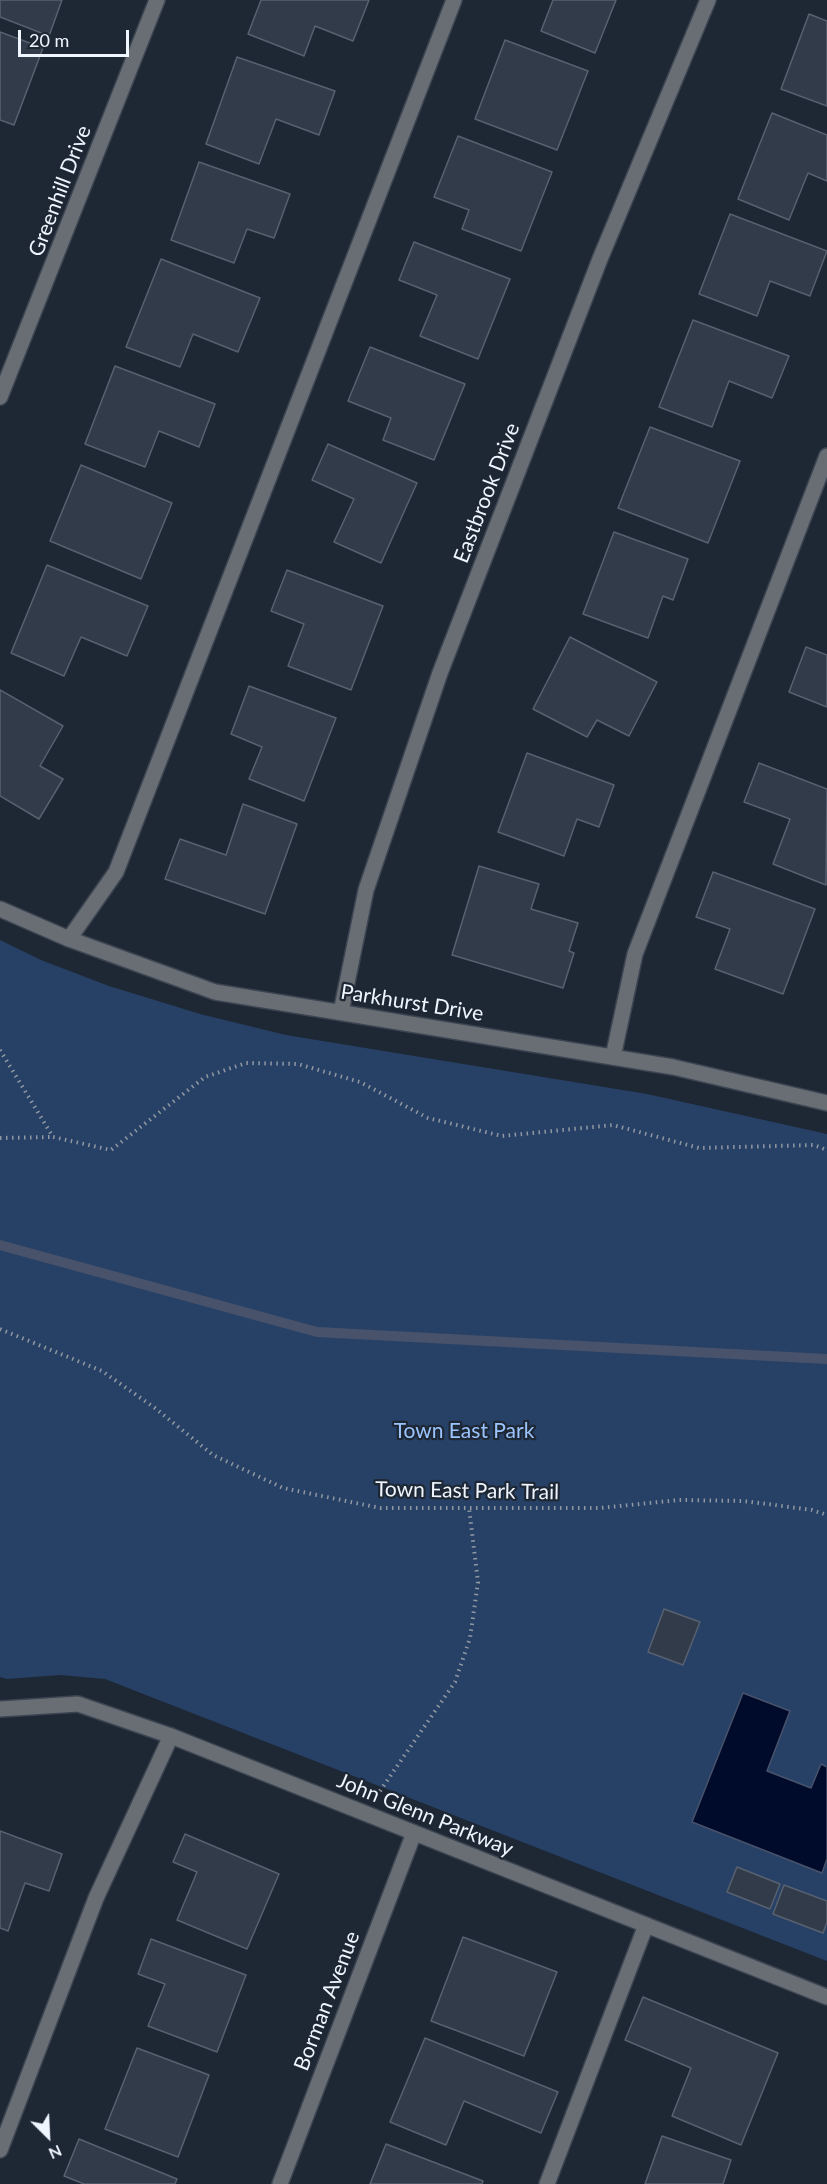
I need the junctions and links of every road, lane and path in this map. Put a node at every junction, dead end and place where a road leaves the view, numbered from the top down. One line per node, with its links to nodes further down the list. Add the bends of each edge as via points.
1 (157, 0): 4 (street, Greenhill Drive)
2 (454, 0): 7 (street, via 116,872)
3 (708, 0): 8 (street, Eastbrook Drive, via 600,259 440,673 366,890)
4 (0, 397)
5 (827, 456): 10 (street, via 635,954)
6 (0, 909): 7 (street, Parkhurst Drive)
7 (69, 939): 8 (street, Parkhurst Drive, via 215,992)
8 (341, 1012): 10 (street, Parkhurst Drive)
9 (0, 1050): 12 (path)
10 (613, 1057): 11 (street, Parkhurst Drive)
11 (827, 1103)
12 (53, 1137): 13 (path); 14 (path, via 111,1150 205,1077 246,1063 298,1064 360,1082 429,1118 502,1136 613,1125 699,1148 814,1145)
13 (0, 1138)
14 (827, 1150)
15 (0, 1330): 16 (path, Town East Park Trail, via 102,1371 213,1455 283,1488 380,1508)
16 (469, 1508): 17 (path, Town East Park Trail, via 600,1508 679,1500 744,1501); 20 (path, via 478,1582 463,1660 455,1682)
17 (827, 1515)
18 (0, 1709): 19 (street, John Glenn Parkway, via 78,1704)
19 (171, 1736): 20 (street, John Glenn Parkway); 24 (street, via 96,1898)
20 (364, 1814): 21 (street, John Glenn Parkway)
21 (414, 1833): 22 (street, John Glenn Parkway); 25 (street, Borman Avenue)
22 (646, 1925): 23 (street, John Glenn Parkway); 26 (street)
23 (827, 1997)
24 (0, 2150)
25 (280, 2184)
26 (548, 2184)

